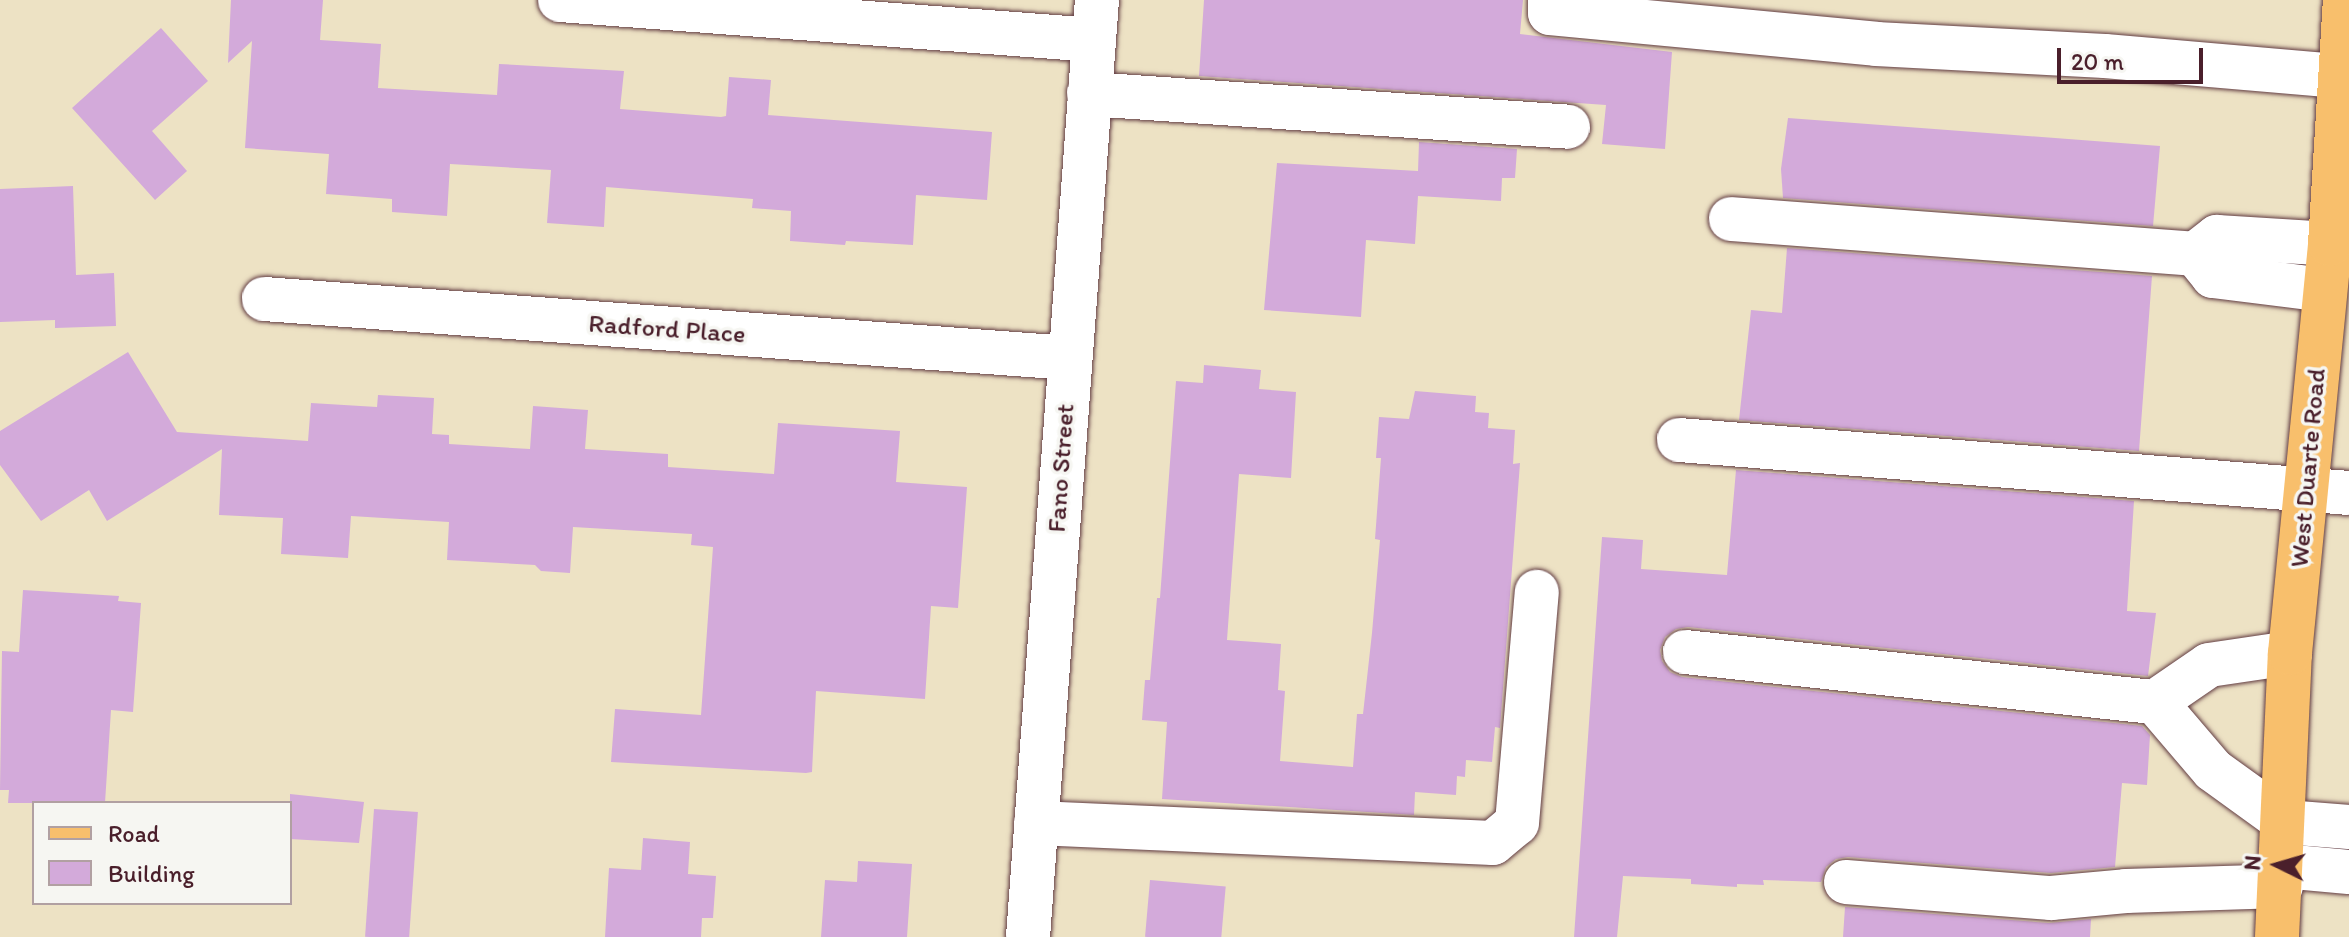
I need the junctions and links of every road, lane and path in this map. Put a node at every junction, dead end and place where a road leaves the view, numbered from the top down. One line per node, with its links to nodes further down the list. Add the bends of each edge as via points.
1 (560, 0): 3 (street)
2 (1550, 0): 4 (street, via 1550,13 1876,44 2105,56)
3 (1095, 20): 5 (street, Fano Street)
4 (2344, 38): 7 (main road, West Duarte Road)
5 (1089, 94): 6 (street); 13 (street, Fano Street)
6 (1568, 127)
7 (2341, 155): 9 (main road, West Duarte Road)
8 (1731, 219): 10 (street)
9 (2330, 244): 10 (street, via 2217,237); 11 (main road, West Duarte Road)
10 (2195, 254): 11 (street, via 2213,276)
11 (2325, 290): 15 (main road, West Duarte Road)
12 (264, 299): 13 (street, Radford Place)
13 (1069, 358): 21 (street, Fano Street)
14 (1679, 440): 15 (street)
15 (2328, 491): 18 (main road, West Duarte Road)
16 (1537, 592): 21 (street, via 1517,823 1493,843)
17 (1685, 652): 19 (street)
18 (2290, 653): 19 (street, via 2209,665); 20 (main road, West Duarte Road)
19 (2155, 702): 20 (street, via 2213,770)
20 (2285, 822): 22 (street); 24 (main road, West Duarte Road)
21 (1036, 823): 26 (street, Fano Street)
22 (2349, 827)
23 (2349, 872): 24 (street)
24 (2282, 876): 25 (street, via 2051,898); 27 (main road, West Duarte Road)
25 (1846, 882)
26 (1028, 937)
27 (2277, 937)

